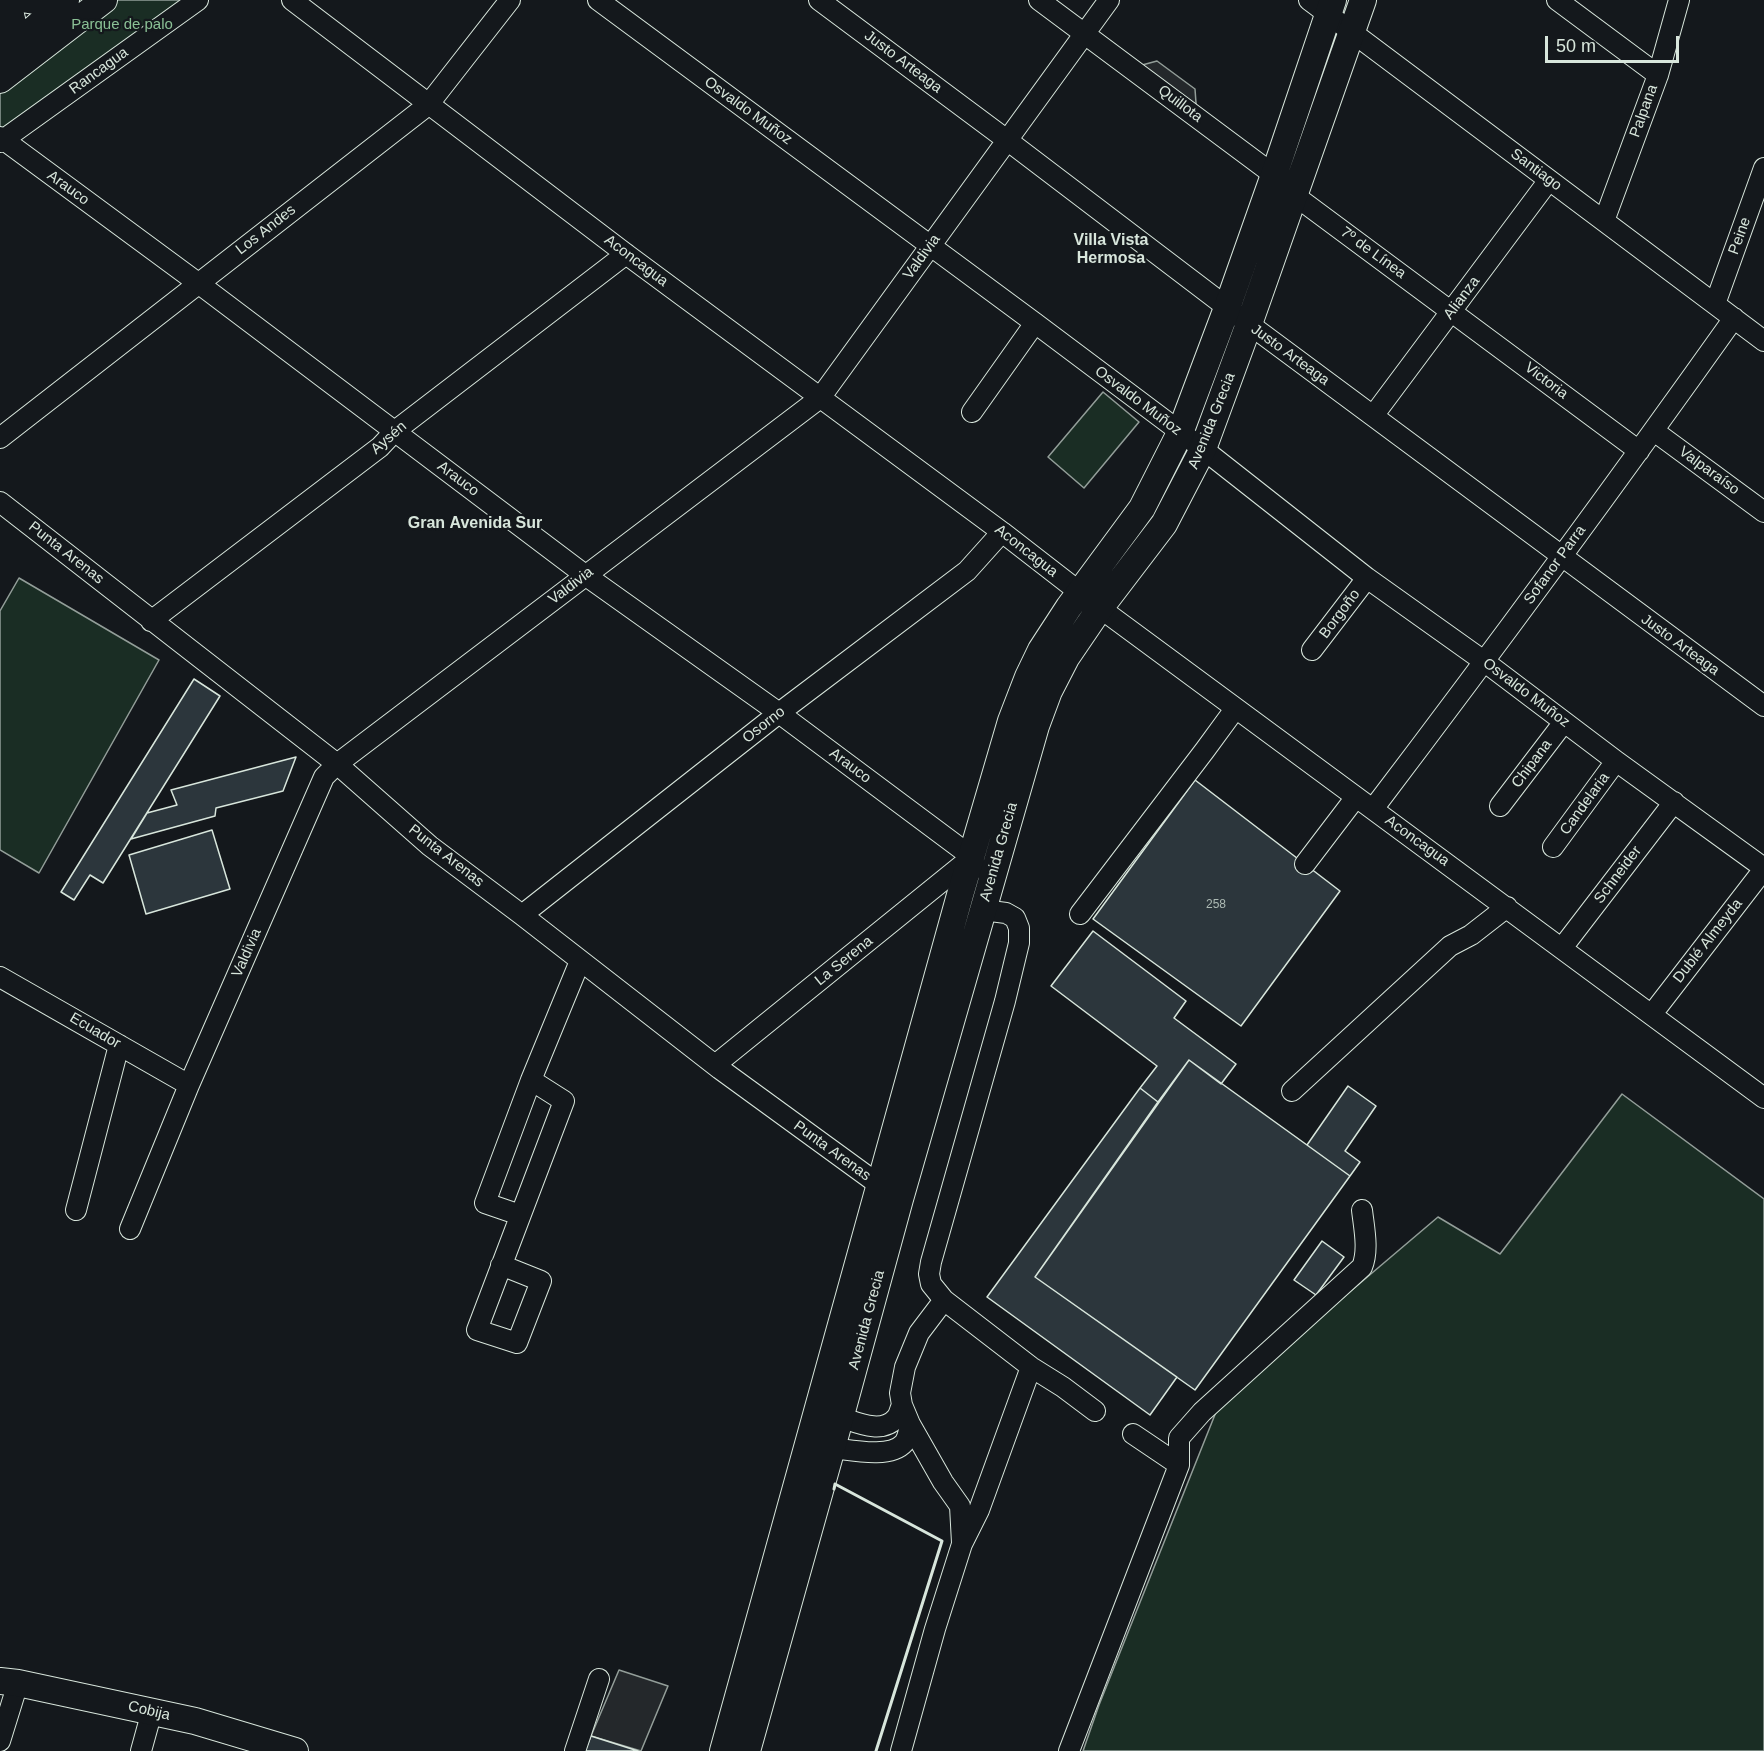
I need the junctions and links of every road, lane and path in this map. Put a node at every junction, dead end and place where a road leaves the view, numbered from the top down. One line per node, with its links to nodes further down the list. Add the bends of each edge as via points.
1 (8, 0): 19 (street); 20 (main road, via 14,28)
2 (28, 0): 3 (main road)
3 (60, 0)
4 (66, 0): 19 (main road)
5 (104, 0): 19 (main road)
6 (198, 0): 24 (street, Rancagua)
7 (292, 0): 23 (street, Aconcagua)
8 (598, 0): 31 (street, Osvaldo Muñoz)
9 (819, 0): 25 (street, Justo Arteaga)
10 (1039, 0): 18 (street, Quillota)
11 (1109, 0): 18 (street, Valdivia)
12 (1364, 0): 17 (main road, Avenida Grecia)
13 (1557, 0): 21 (street)
14 (1679, 0): 21 (street, Palpana)
15 (508, 1): 23 (street, Los Andes)
16 (1323, 5): 17 (street, Santiago); 27 (main road, Avenida Grecia)
17 (1352, 32): 28 (street, Santiago); 29 (main road, Avenida Grecia)
18 (1084, 34): 25 (street, Valdivia); 27 (street, Quillota)
19 (41, 35): 20 (main road); 22 (main road)
20 (5, 52)
21 (1658, 75): 30 (street, Palpana)
22 (0, 80)
23 (428, 105): 32 (street, Aconcagua); 33 (street, Los Andes)
24 (1, 140): 33 (street, Arauco)
25 (1007, 140): 31 (street, Valdivia); 35 (street, Justo Arteaga)
26 (1764, 168): 34 (street, Peine)
27 (1274, 175): 35 (main road, Avenida Grecia)
28 (1549, 180): 30 (street, Santiago); 36 (street, Alianza)
29 (1294, 195): 36 (street, 7º de Línea); 39 (main road, Avenida Grecia)
30 (1604, 221): 34 (street, Santiago)
31 (931, 245): 38 (street, Osvaldo Muñoz); 41 (street, Valdivia)
32 (626, 254): 41 (street, Aconcagua); 45 (street, Aysén)
33 (198, 283): 45 (street, Arauco); 47 (street, Los Andes)
34 (1715, 304): 37 (street, Santiago)
35 (1227, 308): 39 (street, Justo Arteaga); 46 (main road, Avenida Grecia)
36 (1452, 311): 43 (street, Alianza); 49 (street, Victoria)
37 (1734, 318): 40 (street, Santiago); 44 (street, Sofanor Parra)
38 (1035, 323): 42 (street); 46 (street, Osvaldo Muñoz)
39 (1249, 324): 43 (street, Justo Arteaga); 48 (main road, Avenida Grecia)
40 (1764, 341)
41 (820, 398): 52 (street, Aconcagua); 54 (street, Valdivia)
42 (972, 412)
43 (1373, 416): 53 (street, Justo Arteaga)
44 (1654, 430): 49 (street, Sofanor Parra); 51 (street, Valparaíso)
45 (394, 431): 54 (street, Arauco); 58 (street, Aysén, via 380,447)
46 (1180, 433): 48 (street, Osvaldo Muñoz); 56 (main road, Avenida Grecia, via 1142,508)
47 (0, 438)
48 (1203, 450): 55 (street, Osvaldo Muñoz); 57 (main road, Avenida Grecia, via 1164,524)
49 (1639, 451): 53 (street, Sofanor Parra)
50 (0, 502): 58 (street, Punta Arenas)
51 (1764, 512)
52 (1002, 532): 56 (street, Aconcagua); 63 (street, Osorno, via 967,571)
53 (1561, 556): 60 (street, Sofanor Parra); 61 (street, Justo Arteaga)
54 (585, 575): 63 (street, Arauco); 66 (street, Valdivia)
55 (1367, 578): 59 (street, Borgoño); 60 (street, Osvaldo Muñoz)
56 (1080, 591): 57 (street, Aconcagua); 72 (main road, Avenida Grecia, via 1028,677 1011,720)
57 (1100, 608): 62 (street, Aconcagua); 75 (main road, Avenida Grecia, via 1049,691)
58 (151, 621): 66 (street, Punta Arenas)
59 (1312, 650)
60 (1485, 662): 64 (street, Osvaldo Muñoz); 70 (street, Sofanor Parra)
61 (1764, 706)
62 (1235, 709): 67 (street, Aconcagua); 77 (street)
63 (779, 713): 72 (street, Arauco); 78 (street, Osorno)
64 (1564, 722): 65 (street, Osvaldo Muñoz); 69 (street, Chipana)
65 (1616, 761): 68 (street, Osvaldo Muñoz); 71 (street, Candelaria)
66 (337, 764): 78 (street, Punta Arenas, via 430,846); 86 (street, Valdivia, via 324,777)
67 (1356, 797): 70 (street, Aconcagua); 73 (street)
68 (1674, 802): 74 (street, Osvaldo Muñoz); 79 (street, Schneider)
69 (1500, 806)
70 (1372, 808): 76 (street, Aconcagua)
71 (1553, 847)
72 (972, 857): 75 (street, Arauco); 84 (street, La Serena); 89 (main road, Avenida Grecia)
73 (1305, 864)
74 (1764, 868): 82 (street, Dublé Almeyda)
75 (985, 902): 89 (main road, Avenida Grecia); 95 (street, via 1015,918 1019,943 931,1262 931,1284)
76 (1507, 907): 79 (street, Aconcagua); 87 (street, via 1450,946)
77 (1080, 914)
78 (522, 915): 80 (street, Punta Arenas)
79 (1562, 948): 82 (street, Aconcagua)
80 (580, 961): 84 (street, Punta Arenas); 85 (street)
81 (0, 977): 83 (street, Ecuador)
82 (1652, 1014): 88 (street, Aconcagua)
83 (119, 1045): 86 (street, Ecuador); 90 (street)
84 (716, 1065): 89 (street, Punta Arenas)
85 (531, 1080): 92 (street, via 564,1101); 92 (street, via 485,1203)
86 (189, 1085): 93 (street, Valdivia)
87 (1292, 1091)
88 (1762, 1091)
89 (890, 1192): 99 (main road, Avenida Grecia); 112 (main road, Avenida Grecia)
90 (76, 1210)
91 (1362, 1210): 103 (street, via 1362,1267 1202,1412 1179,1438)
92 (520, 1215): 94 (street)
93 (130, 1229)
94 (501, 1264)
95 (944, 1300): 96 (street); 97 (street, via 910,1352 901,1381)
96 (1031, 1367): 98 (street); 104 (street, via 979,1510)
97 (902, 1405): 99 (street, via 886,1426 869,1426); 100 (street)
98 (1095, 1411)
99 (840, 1417): 102 (main road, Avenida Grecia)
100 (910, 1424): 102 (street, via 904,1443 896,1449 886,1452); 104 (street, via 960,1506)
101 (1133, 1434): 103 (street)
102 (832, 1448): 113 (main road, Avenida Grecia)
103 (1179, 1465): 115 (street)
104 (962, 1544): 114 (street)
105 (599, 1679): 111 (street)
106 (9, 1682): 107 (main road, Cobija); 108 (street)
107 (152, 1711): 109 (main road, Cobija); 110 (street)
108 (0, 1741)
109 (291, 1750)
110 (141, 1751)
111 (574, 1751)
112 (723, 1751)
113 (747, 1751)
114 (901, 1751)
115 (1070, 1751)

